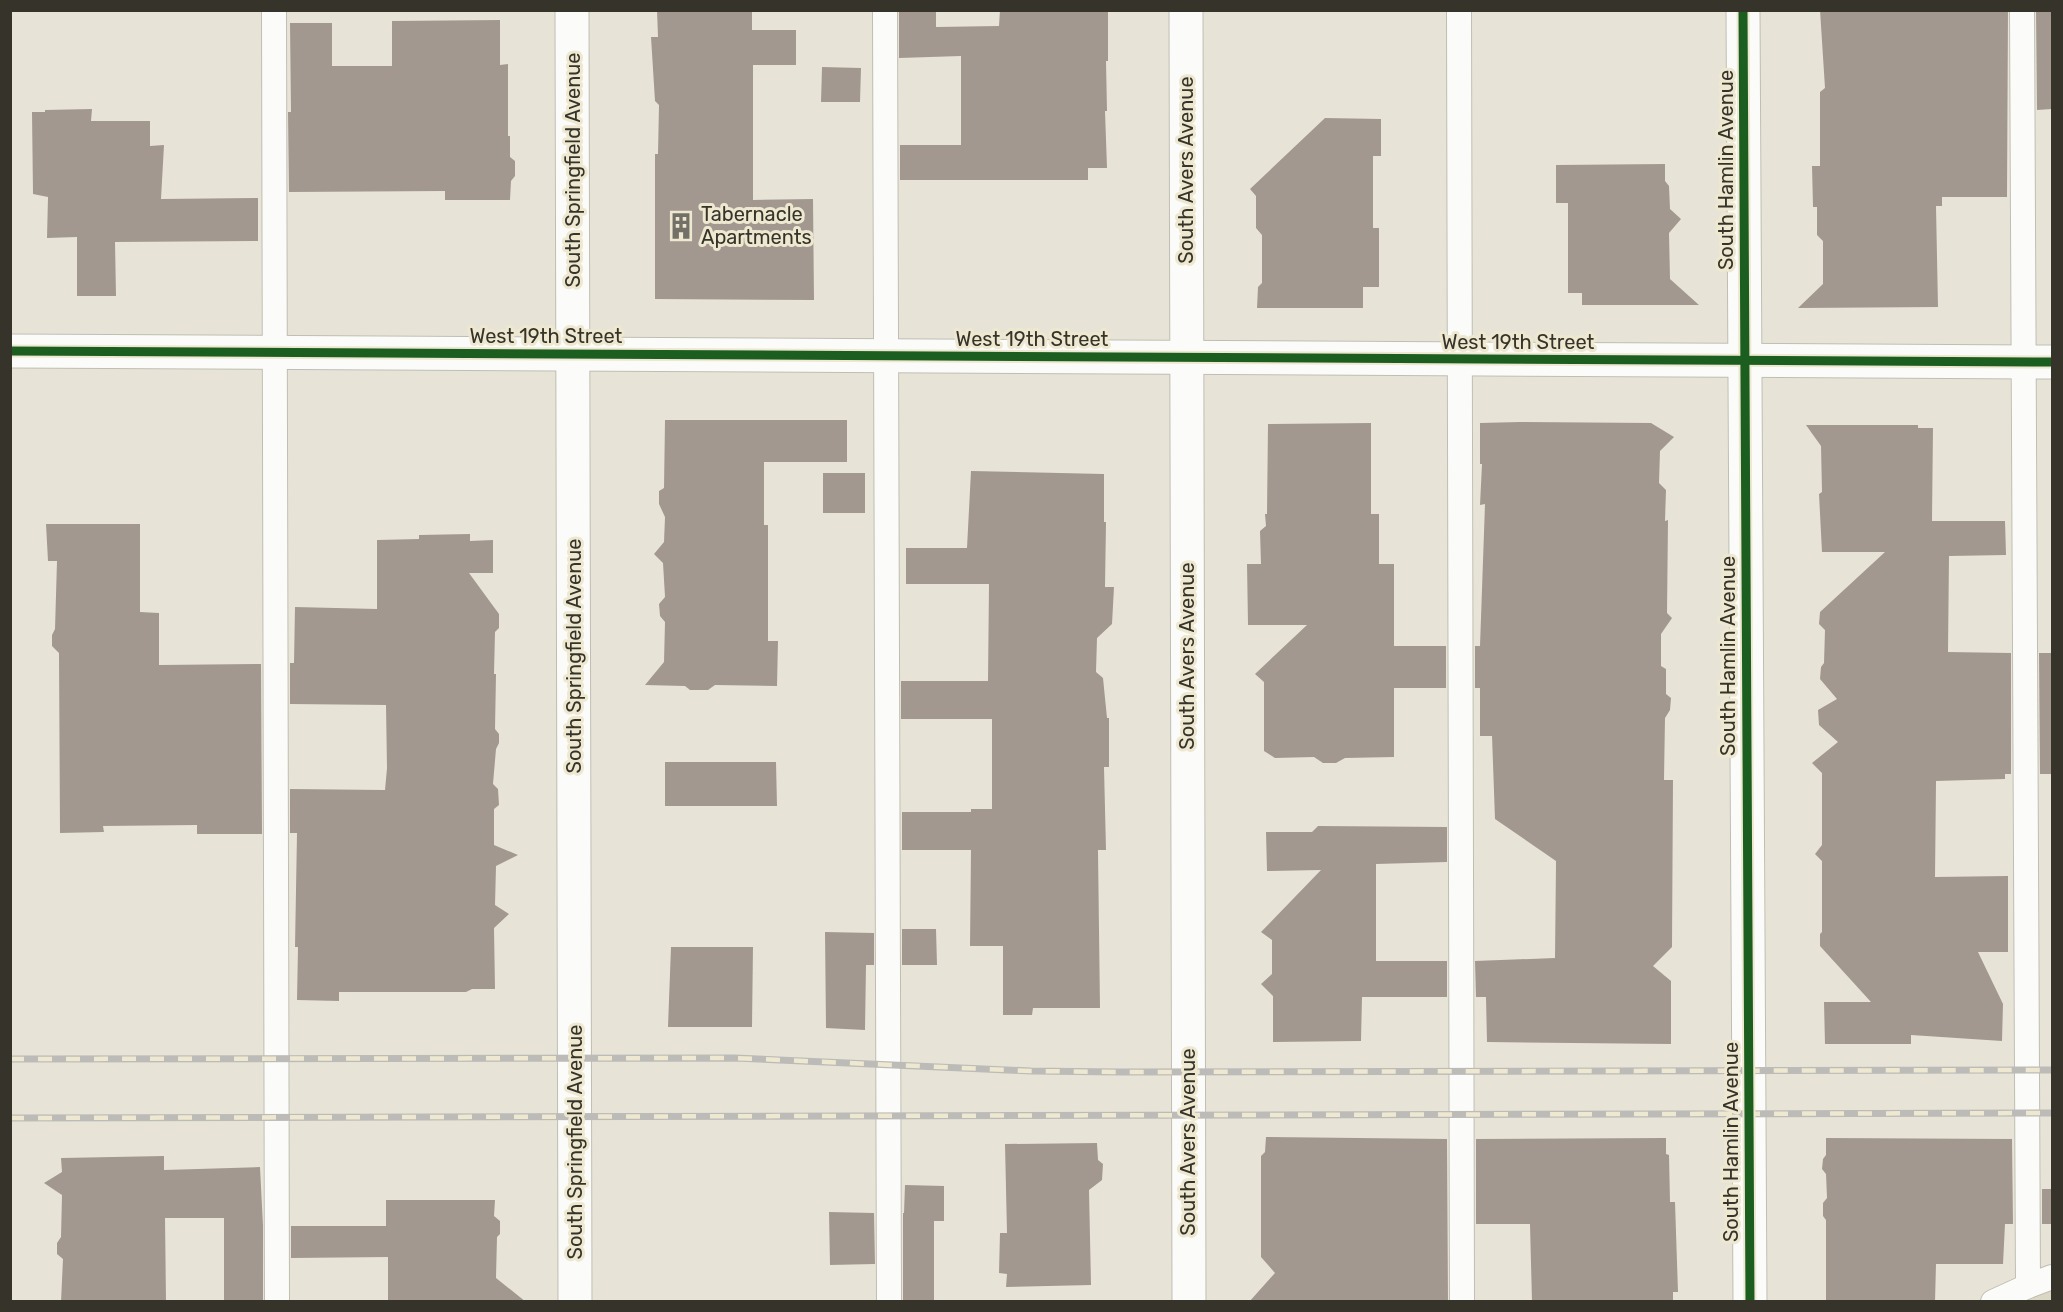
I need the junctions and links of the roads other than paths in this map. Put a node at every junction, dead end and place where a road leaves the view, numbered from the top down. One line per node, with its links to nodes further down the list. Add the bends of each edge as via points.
1 (274, 10): 9 (lane)
2 (572, 10): 10 (street, South Springfield Avenue)
3 (885, 10): 11 (lane)
4 (1186, 10): 12 (street, South Avers Avenue)
5 (1459, 10): 13 (lane)
6 (1743, 10): 14 (street, South Hamlin Avenue)
7 (2022, 10): 15 (lane)
8 (10, 351): 9 (street, West 19th Street)
9 (275, 353): 10 (street, West 19th Street); 18 (lane)
10 (573, 354): 11 (street, West 19th Street); 19 (street, South Springfield Avenue)
11 (886, 356): 12 (street, West 19th Street); 20 (lane)
12 (1186, 358): 13 (street, West 19th Street); 21 (street, South Avers Avenue)
13 (1460, 359): 14 (street, West 19th Street); 22 (lane)
14 (1744, 361): 15 (street, West 19th Street); 23 (street, South Hamlin Avenue)
15 (2038, 362): 17 (lane)
16 (2052, 1277): 17 (lane)
17 (2028, 1286): 24 (lane)
18 (277, 1302)
19 (575, 1302)
20 (889, 1302)
21 (1189, 1302)
22 (1462, 1302)
23 (1750, 1302)
24 (1993, 1302)

